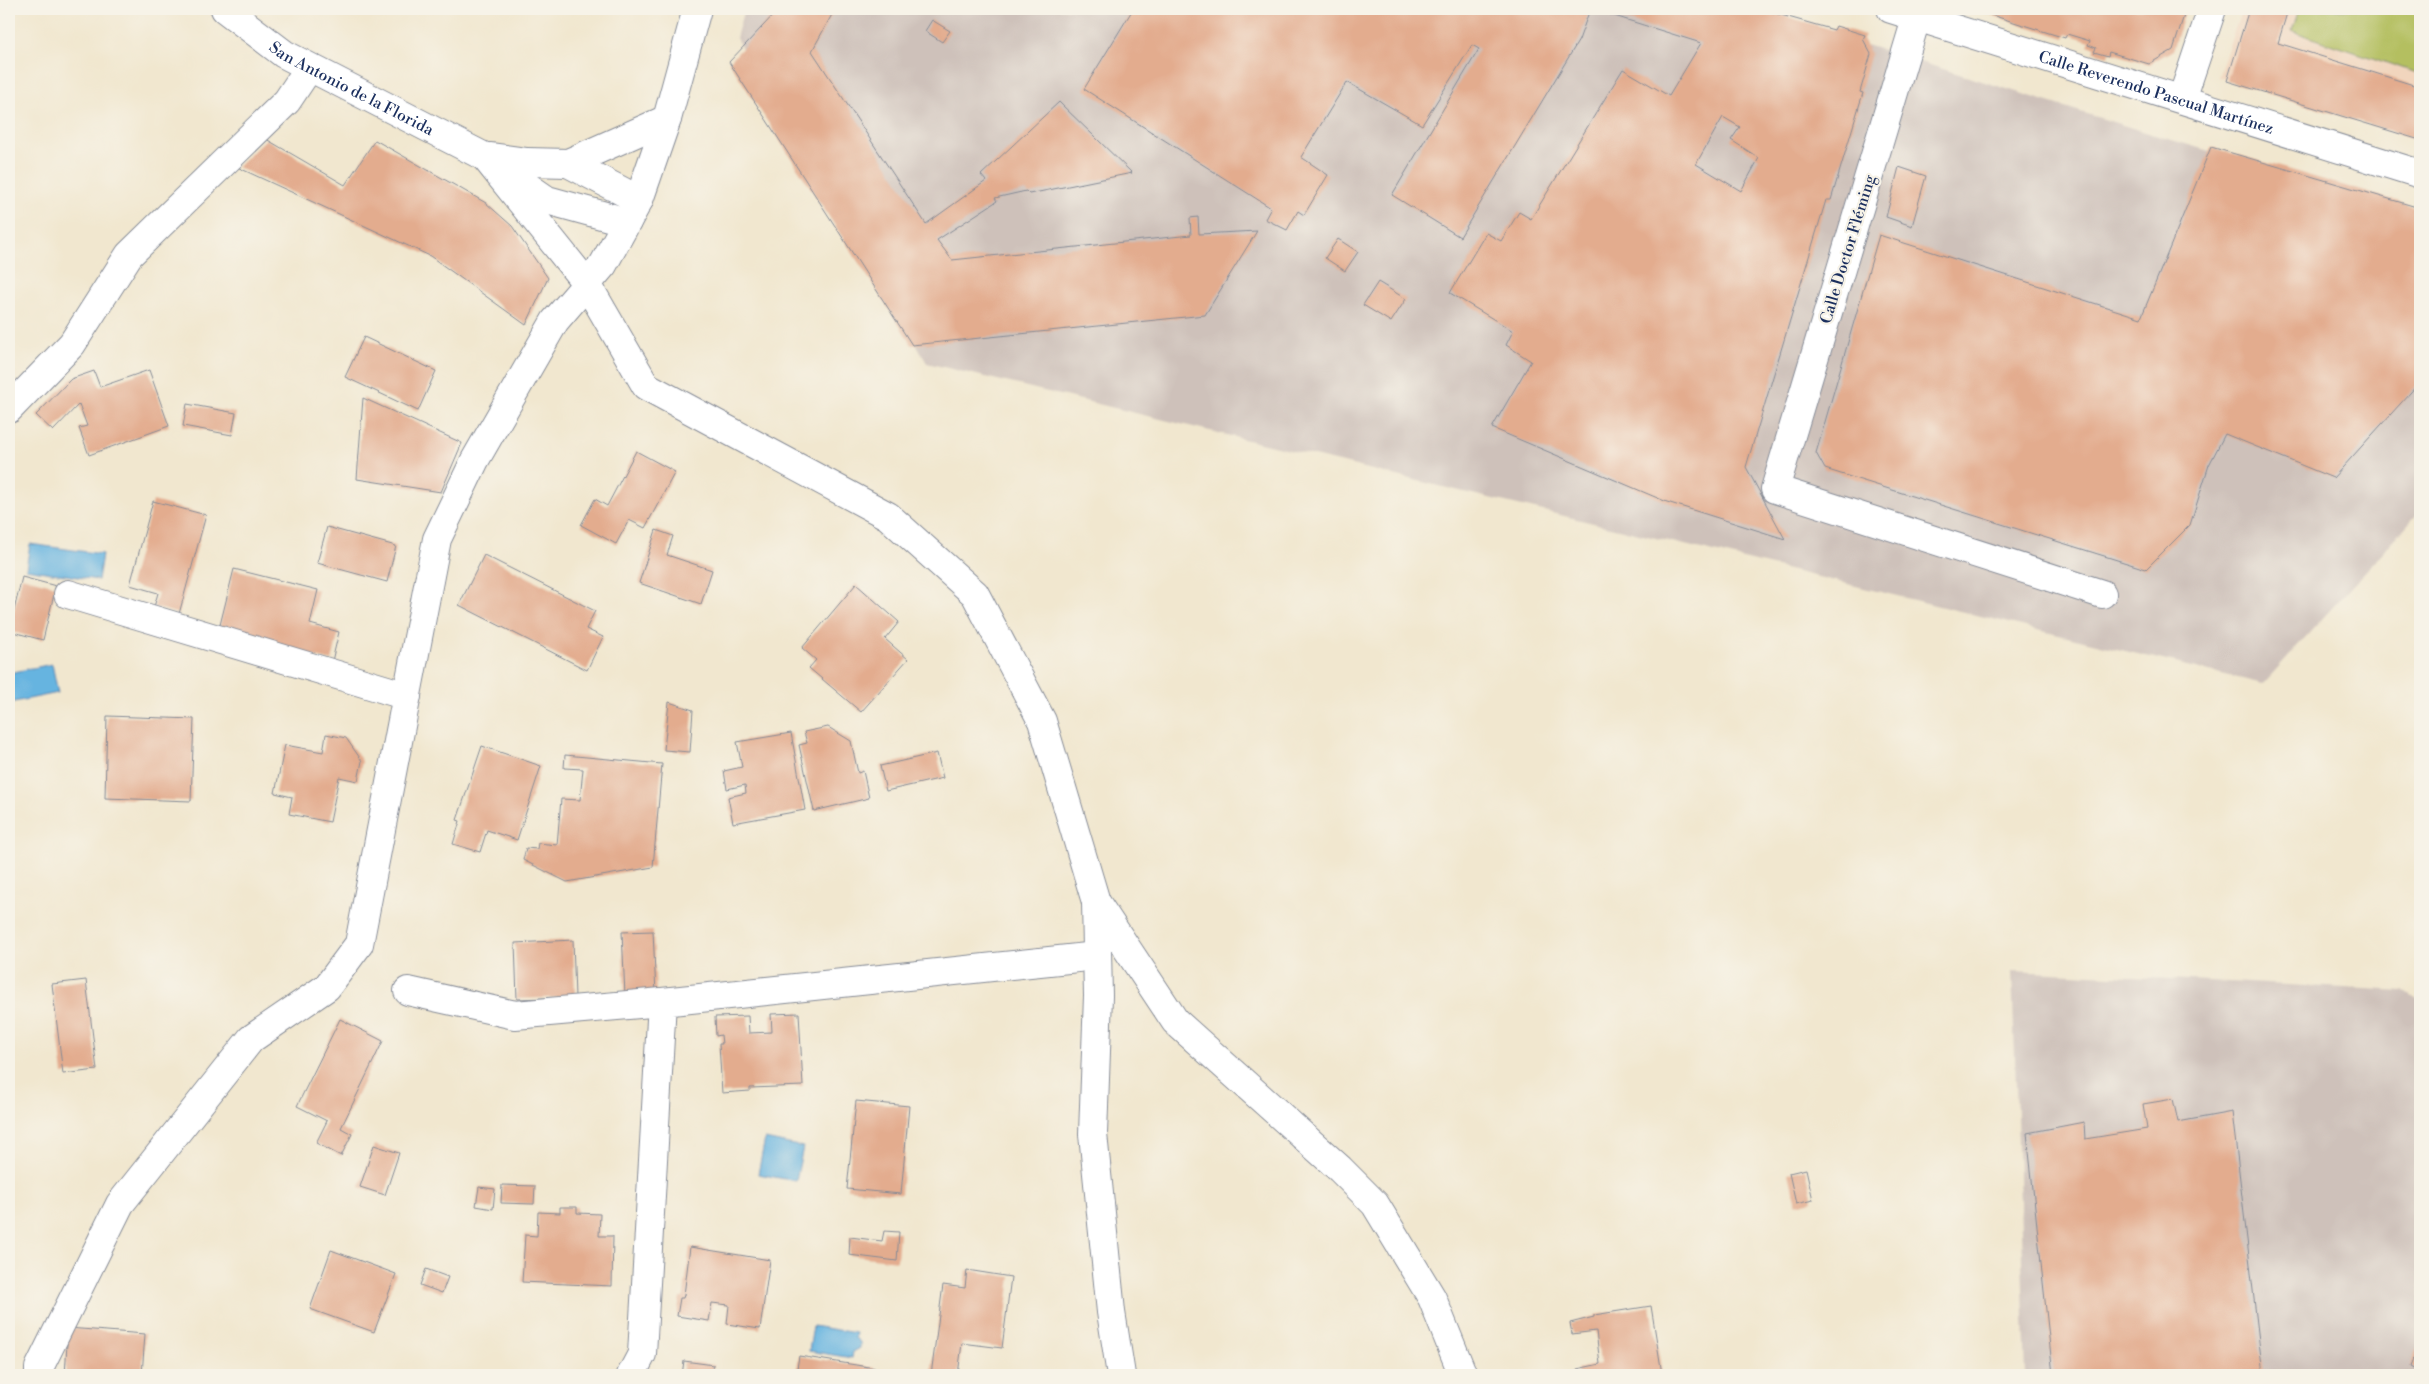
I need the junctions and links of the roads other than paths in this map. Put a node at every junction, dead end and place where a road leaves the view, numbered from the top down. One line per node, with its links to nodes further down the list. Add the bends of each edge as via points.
1 (225, 9): 6 (street, San Antonio de la Florida, via 284,54)
2 (697, 9): 8 (street)
3 (1891, 9): 5 (street, Calle Reverendo Pascual Martínez)
4 (2212, 9): 7 (street)
5 (1918, 13): 7 (street, Calle Reverendo Pascual Martínez); 16 (street, Calle Doctor Fléming, via 1775,488)
6 (309, 68): 9 (street, San Antonio de la Florida); 14 (street, via 287,101 130,255 72,344)
7 (2182, 100): 11 (street, Calle Reverendo Pascual Martínez)
8 (667, 120): 10 (street); 12 (street)
9 (485, 156): 10 (street); 12 (street, via 547,200); 13 (street)
10 (568, 163): 12 (street)
11 (2420, 174)
12 (633, 211): 13 (street, via 603,265)
13 (587, 284): 17 (street, via 555,321 475,460 437,539); 18 (street, via 646,386 888,516 975,594 1042,721)
14 (9, 409)
15 (68, 594): 17 (street)
16 (2102, 594)
17 (407, 696): 22 (street, via 359,944 327,987 251,1039 120,1204 39,1368)
18 (1096, 902): 19 (street); 25 (street, via 1174,1021 1375,1204 1432,1298)
19 (1097, 956): 21 (street); 24 (street, via 1094,1134 1111,1312)
20 (408, 991): 21 (street, via 515,1015)
21 (662, 1002): 23 (street, via 642,1354)
22 (39, 1375)
23 (631, 1375)
24 (1121, 1375)
25 (1463, 1375)

